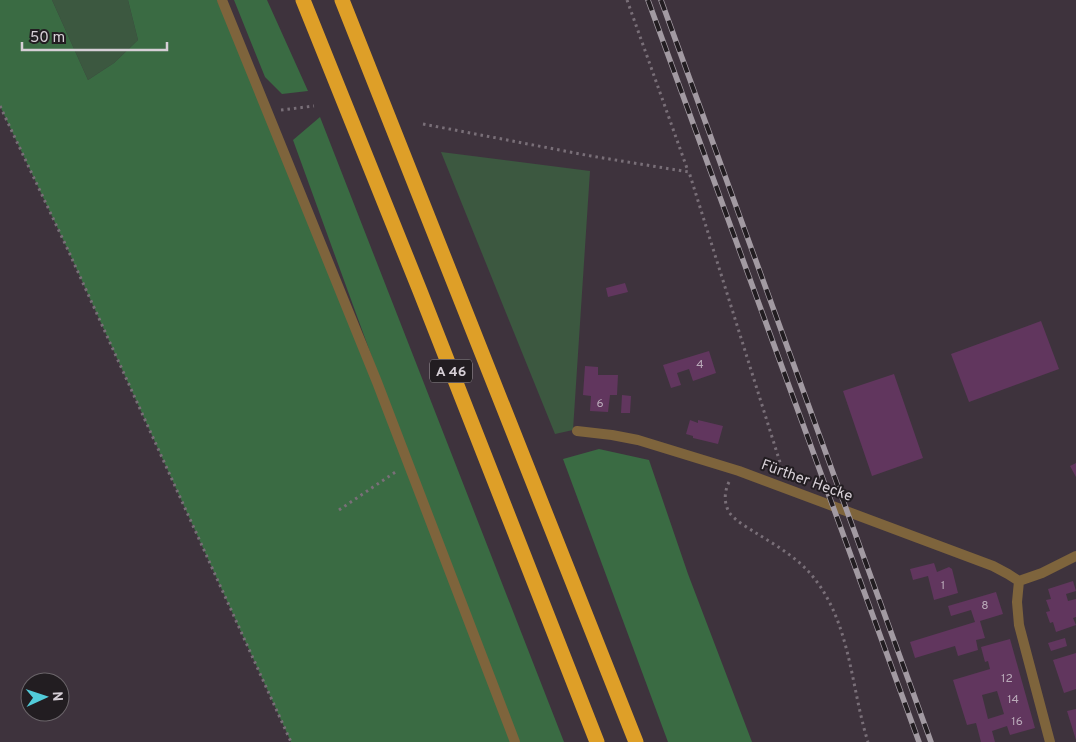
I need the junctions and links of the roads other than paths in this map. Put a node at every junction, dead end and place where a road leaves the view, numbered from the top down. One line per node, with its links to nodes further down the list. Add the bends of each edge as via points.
1 (222, 0): 7 (street, via 408,464)
2 (303, 0): 8 (highway, A 46)
3 (342, 0): 9 (highway, A 46)
4 (578, 432): 6 (street, Fürther Hecke, via 638,440 739,471 993,566)
5 (1076, 556): 6 (street)
6 (1018, 581): 10 (street, via 1019,625)
7 (514, 742)
8 (597, 742)
9 (636, 742)
10 (1050, 742)

